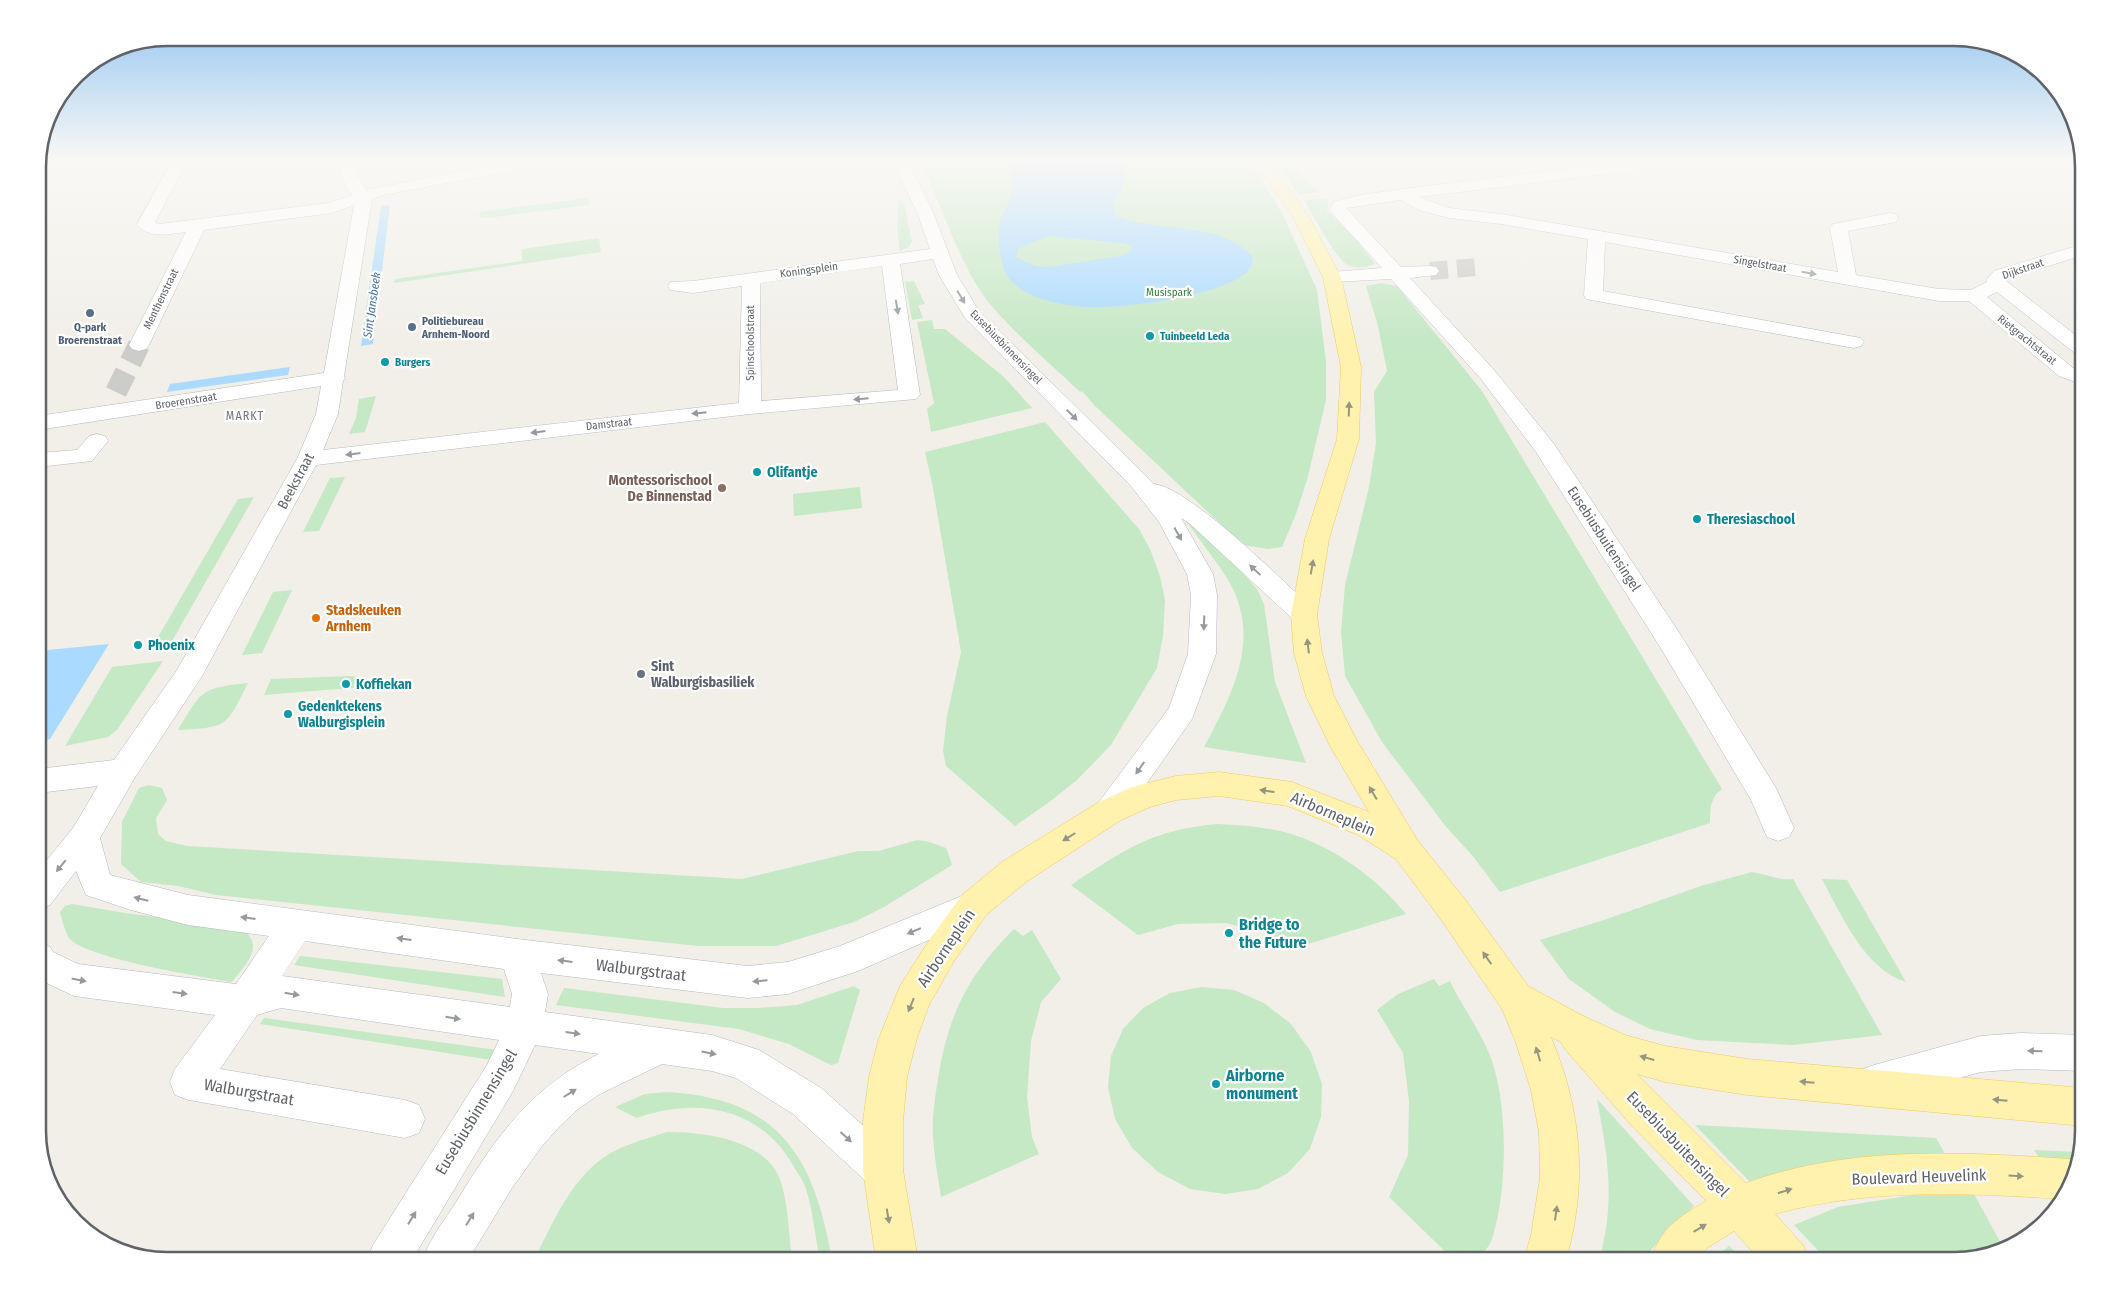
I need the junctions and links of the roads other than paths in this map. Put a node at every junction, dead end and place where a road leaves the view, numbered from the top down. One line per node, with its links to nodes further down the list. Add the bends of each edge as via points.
1 (147, 221): 9 (street, via 145,224 156,229)
2 (238, 221): 9 (street)
3 (360, 221): 26 (street, Beekstraat)
4 (928, 221): 12 (street, Eusebiusbinnensingel)
5 (1303, 221): 16 (main road)
6 (1348, 221): 15 (street, Eusebiusbuitensingel)
7 (1509, 221): 10 (street, Singelstraat)
8 (1877, 221): 18 (street, via 1839,228)
9 (197, 226): 24 (street, Menthenstraat)
10 (1598, 236): 18 (street, Singelstraat, one-way to 18); 22 (street, via 1593,295)
11 (2074, 251): 19 (street, Dijkstraat, via 2000,275 1995,280)
12 (941, 253): 13 (street, Koningsplein); 32 (street, Eusebiusbinnensingel, one-way to 32, via 948,275 972,314)
13 (890, 259): 17 (street, Koningsplein); 27 (street, Damstraat, one-way to 27, via 910,395)
14 (1430, 271): 15 (street)
15 (1396, 273): 16 (street); 37 (street, Eusebiusbuitensingel, via 1488,376 1546,449 1672,644 1764,797)
16 (1332, 277): 33 (main road, one-way to 16, via 1317,538 1348,439 1351,367)
17 (751, 278): 20 (street, Koningsplein, via 693,287); 27 (street, Spinschoolstraat)
18 (1848, 279): 21 (street, Singelstraat, via 1939,295)
19 (1998, 284): 21 (street, Dijkstraat); 23 (street, Rietgrachtstraat)
20 (677, 286)
21 (1974, 296): 25 (street, Rietgrachtstraat)
22 (1854, 342)
23 (2074, 343)
24 (139, 345)
25 (2074, 375)
26 (335, 378): 28 (street, Broerenstraat, via 111,402); 31 (street, Beekstraat, via 327,414)
27 (750, 408): 31 (street, Damstraat, one-way to 31)
28 (47, 421)
29 (97, 441): 30 (street, via 84,456)
30 (47, 459)
31 (308, 459): 34 (street, Beekstraat, via 202,652)
32 (1138, 481): 33 (street, Eusebiusbinnensingel, one-way to 32, via 1198,518); 36 (street, Eusebiusbinnensingel, one-way to 36, via 1170,520 1200,574 1204,595 1202,654 1182,711)
33 (1304, 615): 39 (main road, one-way to 33, via 1344,744 1320,696 1308,653)
34 (123, 771): 35 (street); 38 (street)
35 (47, 780)
36 (1110, 811): 39 (main road, Airborneplein, one-way to 36, via 1369,826 1292,794 1219,784 1176,788 1143,796); 41 (main road, Airborneplein, one-way to 41, via 1014,872)
37 (1778, 828)
38 (84, 837): 40 (street, one-way to 40); 42 (street, Walburgstraat, one-way to 38, via 188,910 98,884)
39 (1407, 850): 45 (main road, Airborneplein, one-way to 39)
40 (47, 884)
41 (974, 905): 43 (street, Walburgstraat, one-way to 43, via 846,960 788,978 748,982); 54 (main road, Airborneplein, one-way to 54, via 913,998 898,1038 888,1077 883,1121)
42 (296, 924): 43 (street, Walburgstraat, one-way to 42); 46 (street, Walburgstraat)
43 (517, 955): 47 (street, Eusebiusbinnensingel, via 530,994)
44 (47, 966): 46 (street, one-way to 46, via 74,980)
45 (1516, 998): 48 (main road); 60 (main road, Airborneplein, one-way to 45, via 1560,1178 1559,1132 1534,1040)
46 (245, 1002): 47 (street, one-way to 47, via 281,992); 53 (street, Walburgstraat, via 189,1082)
47 (525, 1026): 49 (street, one-way to 49); 57 (street, Eusebiusbinnensingel, one-way to 47, via 500,1078)
48 (1568, 1027): 51 (main road, one-way to 48, via 1664,1064 1620,1051); 56 (main road, Eusebiusbuitensingel, via 1646,1112)
49 (661, 1046): 54 (street, one-way to 54, via 712,1053 746,1063 807,1101); 58 (street, one-way to 49, via 510,1156 539,1119 564,1096 610,1068)
50 (2075, 1053): 51 (street, one-way to 51, via 1981,1054)
51 (1856, 1088): 52 (main road, one-way to 51)
52 (2075, 1106)
53 (405, 1119)
54 (883, 1170): 59 (main road, Airborneplein, one-way to 59)
55 (2065, 1179): 56 (main road, Boulevard Heuvelink, one-way to 55, via 1805,1186 1873,1175 1982,1174)
56 (1739, 1205): 61 (main road, Boulevard Heuvelink, one-way to 56, via 1690,1234); 62 (main road, Eusebiusbuitensingel)
57 (393, 1252)
58 (449, 1252)
59 (895, 1252)
60 (1547, 1252)
61 (1678, 1252)
62 (1781, 1252)

